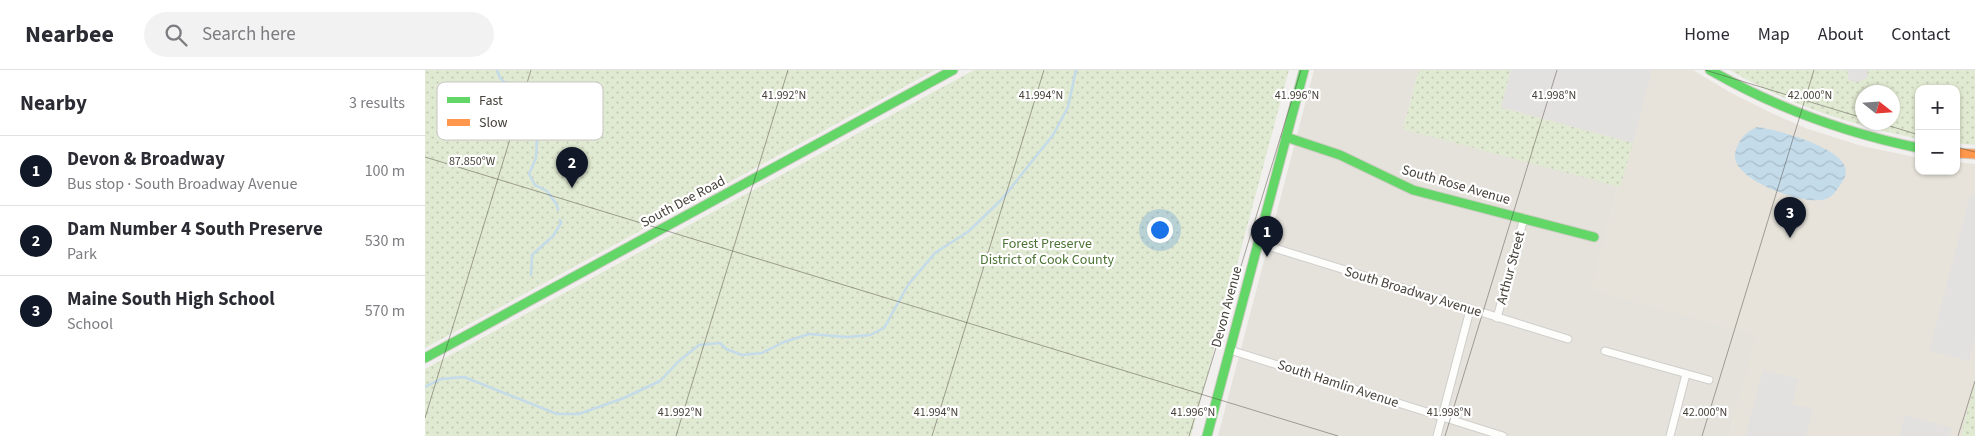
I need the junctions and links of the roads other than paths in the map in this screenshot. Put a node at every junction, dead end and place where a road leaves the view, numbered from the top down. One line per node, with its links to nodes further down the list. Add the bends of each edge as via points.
1 (953, 70): 16 (main road, South Dee Road)
2 (1304, 70): 4 (main road, Devon Avenue)
3 (1710, 70): 5 (main road, via 1770,102 1817,122 1883,142)
4 (1286, 137): 8 (main road, South Rose Avenue, via 1340,154 1413,190); 10 (main road, Devon Avenue)
5 (1915, 147)
6 (1960, 153): 7 (main road)
7 (1975, 154)
8 (1524, 218): 9 (main road, South Rose Avenue); 12 (street, Arthur Street)
9 (1594, 237)
10 (1258, 244): 11 (street, South Broadway Avenue); 14 (main road, Devon Avenue)
11 (1470, 310): 12 (street, South Broadway Avenue); 19 (street)
12 (1497, 318): 13 (street, South Broadway Avenue)
13 (1568, 340)
14 (1230, 350): 19 (street, South Hamlin Avenue); 20 (main road, Devon Avenue)
15 (1605, 351): 17 (street)
16 (425, 358)
17 (1686, 374): 18 (street); 23 (street)
18 (1709, 380)
19 (1441, 417): 21 (street); 22 (street, South Hamlin Avenue)
20 (1207, 436)
21 (1437, 436)
22 (1503, 436)
23 (1670, 436)

